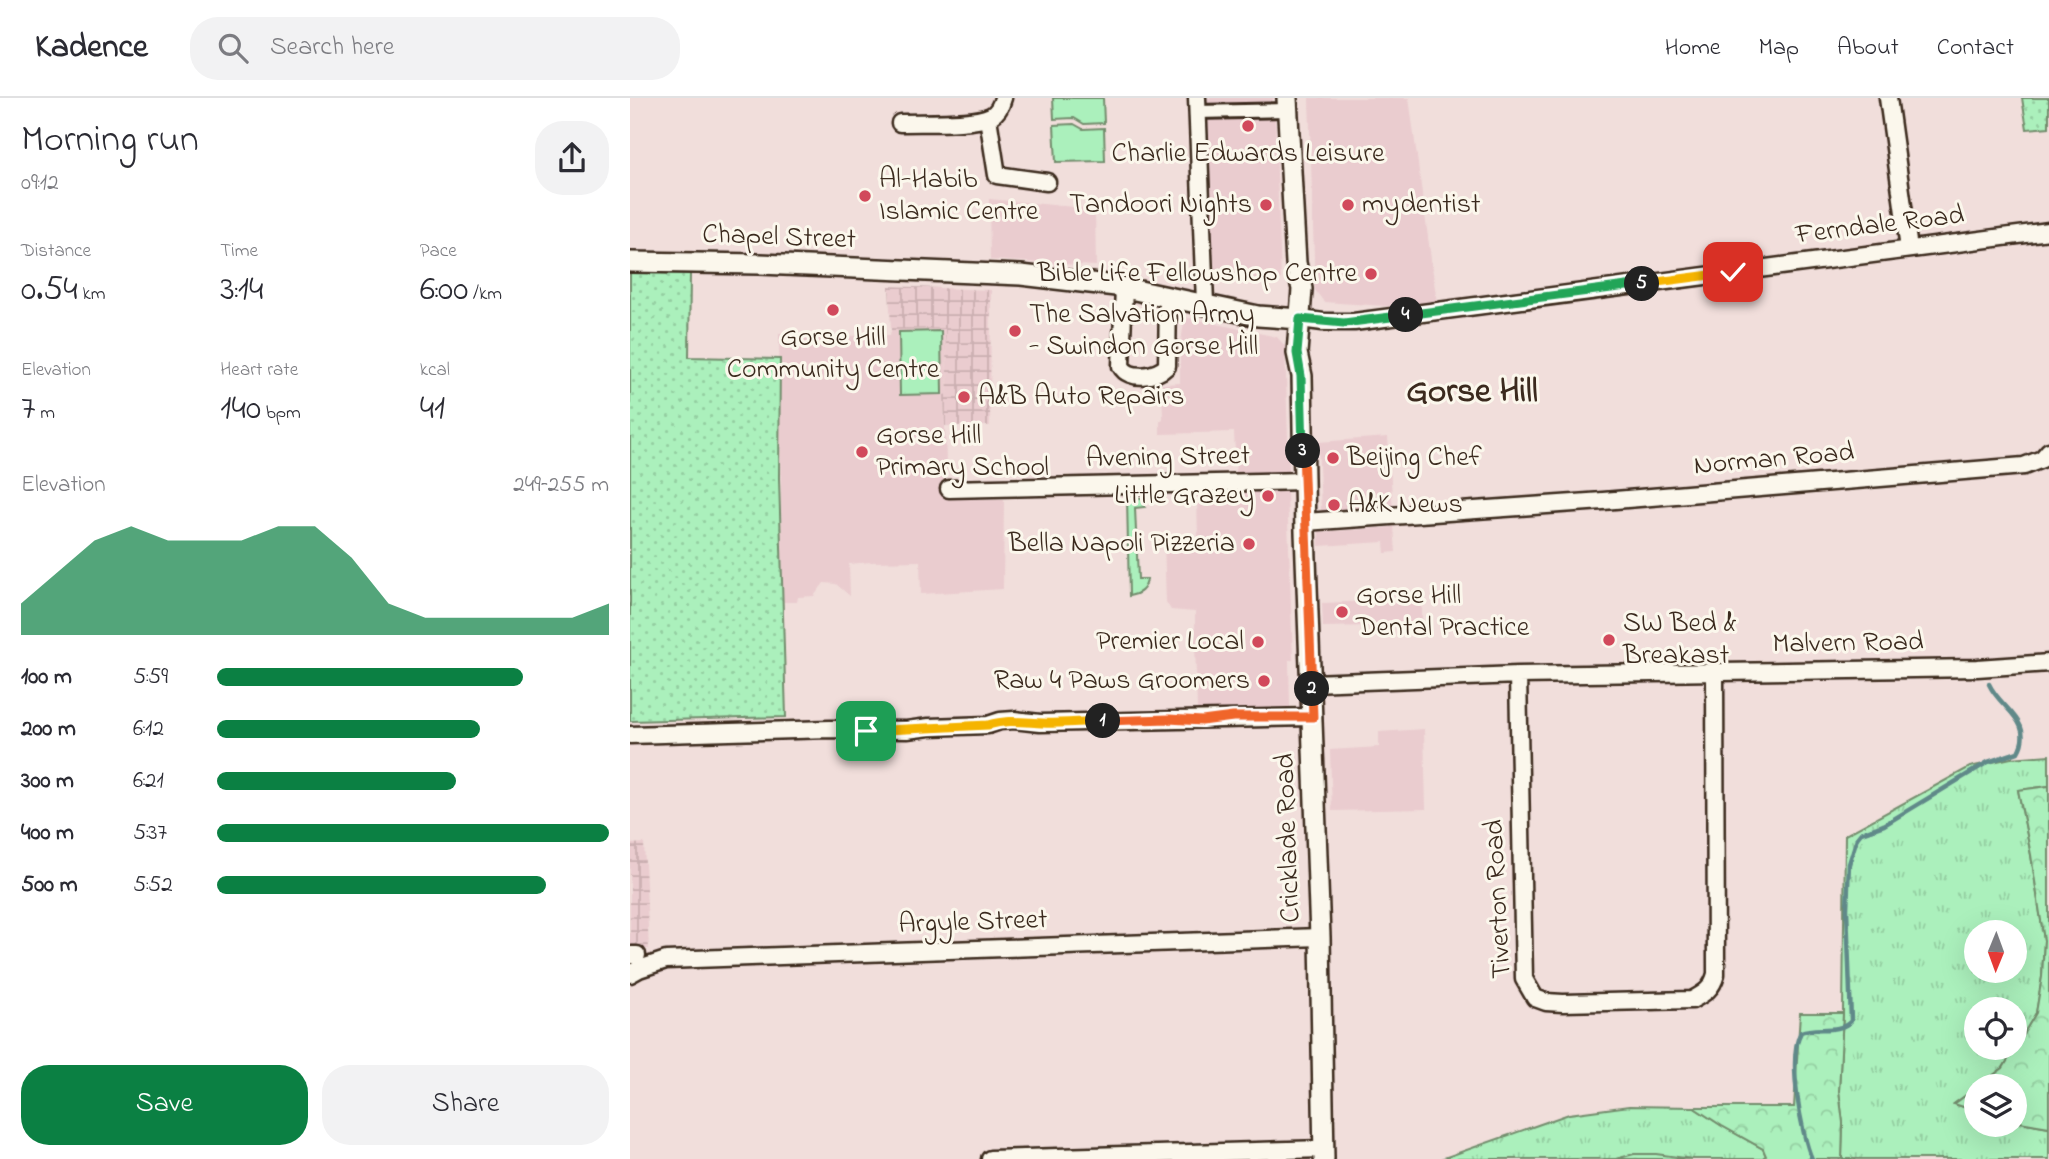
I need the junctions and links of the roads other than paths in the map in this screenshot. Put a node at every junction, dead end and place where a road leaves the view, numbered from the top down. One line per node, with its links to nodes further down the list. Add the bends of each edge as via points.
1 (1003, 98): 5 (street)
2 (1888, 98): 9 (street)
3 (1288, 104): 4 (street); 14 (street, Cricklade Road, via 1296,259 1302,289)
4 (1197, 105): 13 (street)
5 (988, 118): 6 (street); 7 (street, via 997,175)
6 (900, 123)
7 (1047, 182)
8 (2049, 232): 9 (street, Ferndale Road)
9 (1909, 249): 14 (street, Ferndale Road, via 1354,322)
10 (630, 262): 11 (street, Chapel Street, via 1021,275)
11 (1124, 287): 12 (street, Chapel Street); 12 (street, via 1121,366 1131,374 1154,374 1167,366)
12 (1168, 296): 13 (street, Chapel Street)
13 (1205, 303): 14 (street, Chapel Street, via 1258,316)
14 (1300, 319): 16 (street, Cricklade Road, via 1297,353)
15 (2049, 451): 18 (street, Norman Road, via 2024,466)
16 (1304, 481): 17 (street, Avening Street); 18 (street, Cricklade Road)
17 (949, 489)
18 (1305, 522): 22 (street, Cricklade Road)
19 (2049, 663): 20 (street, Malvern Road)
20 (1715, 673): 21 (street, Malvern Road); 21 (street, Tiverton Road, via 1717,974 1713,985 1692,1000 1563,1003 1535,999 1524,979)
21 (1518, 675): 22 (street, Malvern Road)
22 (1312, 683): 23 (street, Cricklade Road)
23 (1313, 717): 24 (street, via 1028,720 907,730); 25 (street, Cricklade Road)
24 (630, 735)
25 (1320, 937): 26 (street, Argyle Street, via 666,960); 27 (street, Cricklade Road)
26 (630, 974)
27 (1324, 1154): 28 (street)
28 (990, 1159)

